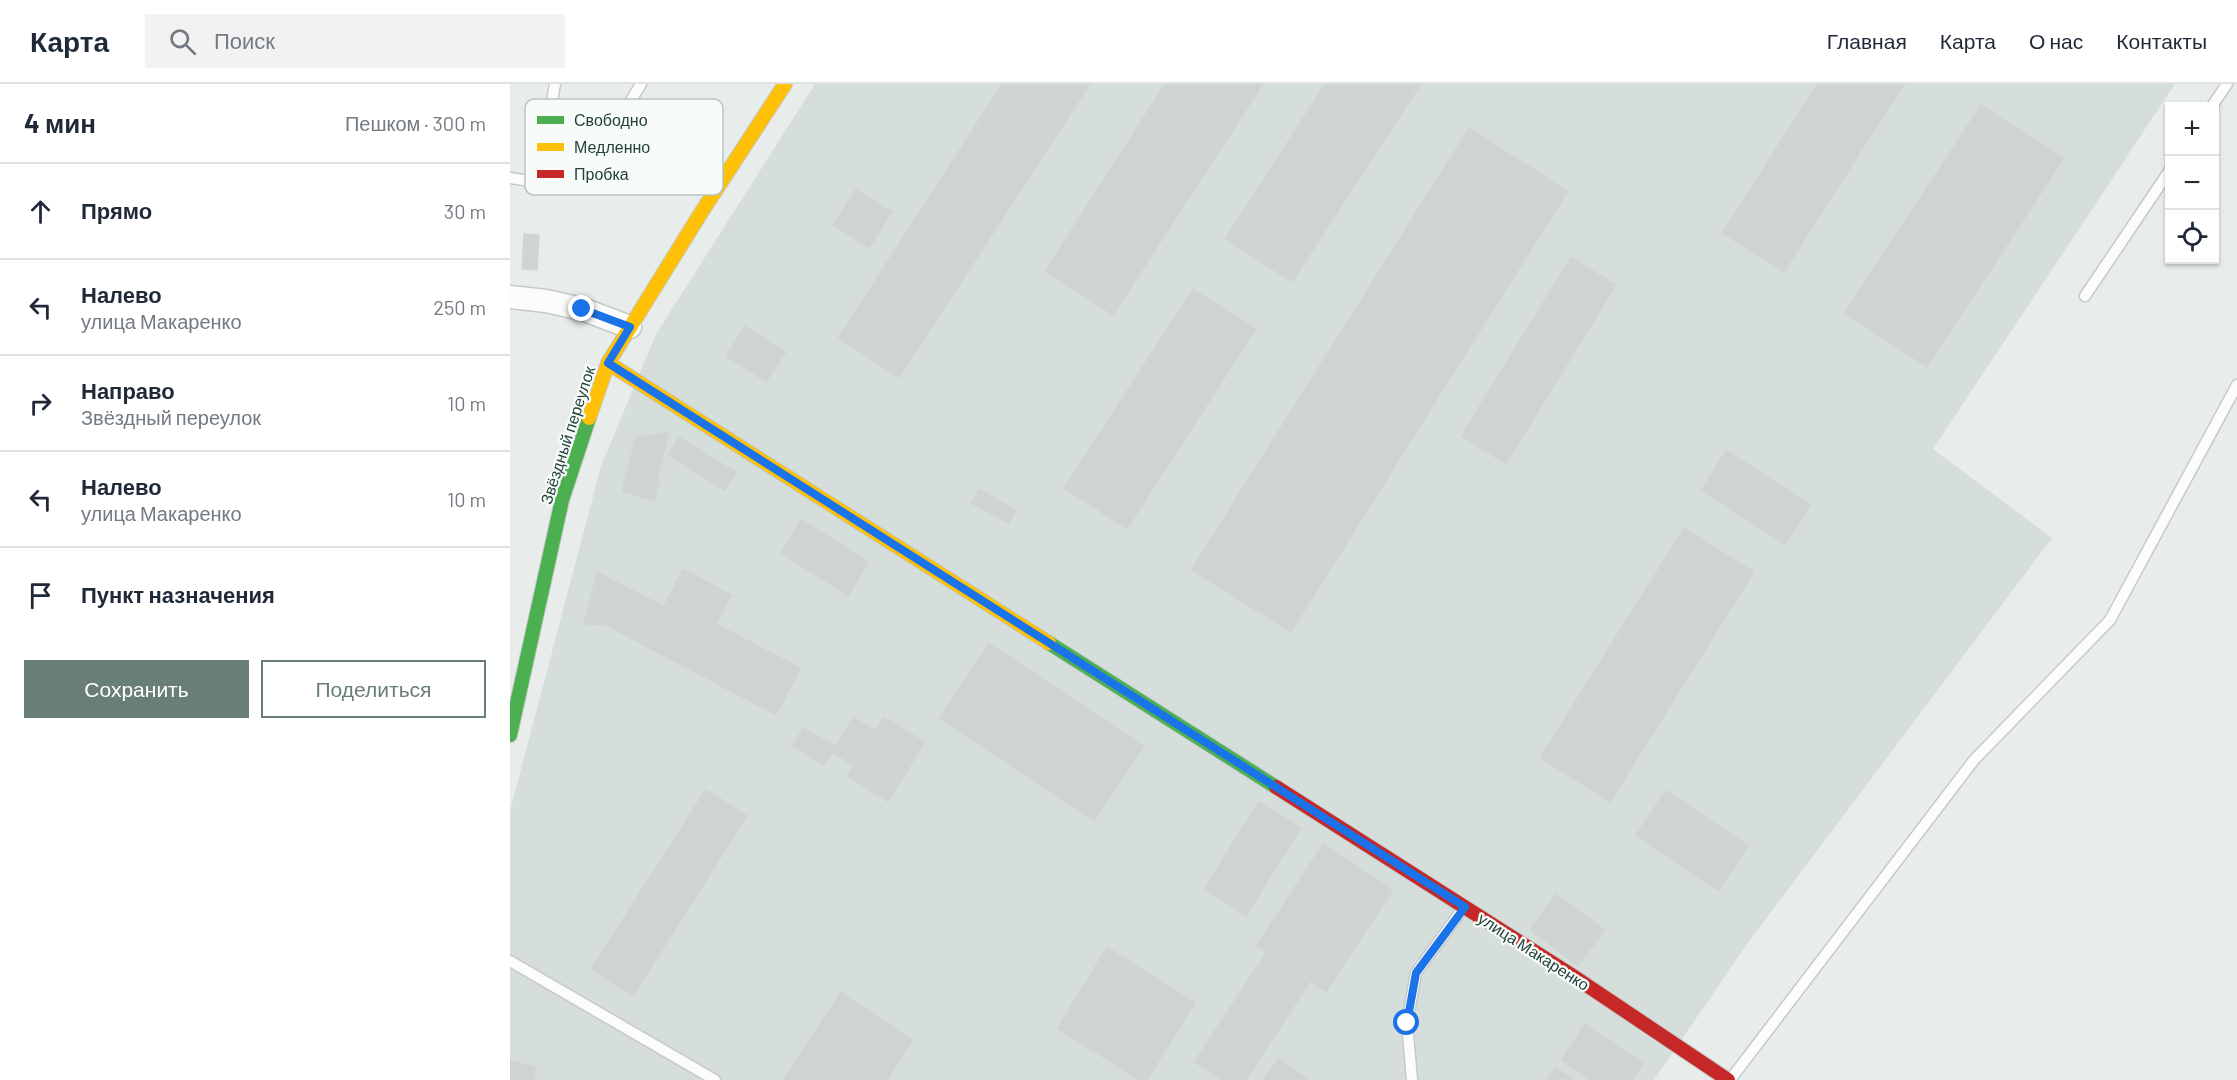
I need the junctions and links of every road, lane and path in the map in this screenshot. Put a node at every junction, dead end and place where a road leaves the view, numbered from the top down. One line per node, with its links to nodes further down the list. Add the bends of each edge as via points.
1 (555, 84): 5 (lane)
2 (641, 84): 6 (lane)
3 (786, 84): 11 (street, Звёздный переулок)
4 (2227, 84): 7 (lane)
5 (552, 99)
6 (631, 99)
7 (2215, 102)
8 (2165, 176): 13 (lane)
9 (510, 178): 10 (lane)
10 (525, 180)
11 (723, 180)
12 (713, 195): 15 (street, Звёздный переулок)
13 (2085, 296)
14 (510, 297): 15 (street, via 582,309)
15 (630, 327): 16 (street, Звёздный переулок)
16 (608, 363): 18 (street, Звёздный переулок, via 562,500 525,646); 19 (street, улица Макаренко)
17 (2237, 385): 23 (lane, via 2110,620 1974,760)
18 (510, 735)
19 (1465, 907): 22 (lane, via 1416,973 1407,1023); 23 (street, улица Макаренко)
20 (510, 961): 21 (lane)
21 (715, 1080)
22 (1412, 1080)
23 (1729, 1080)

